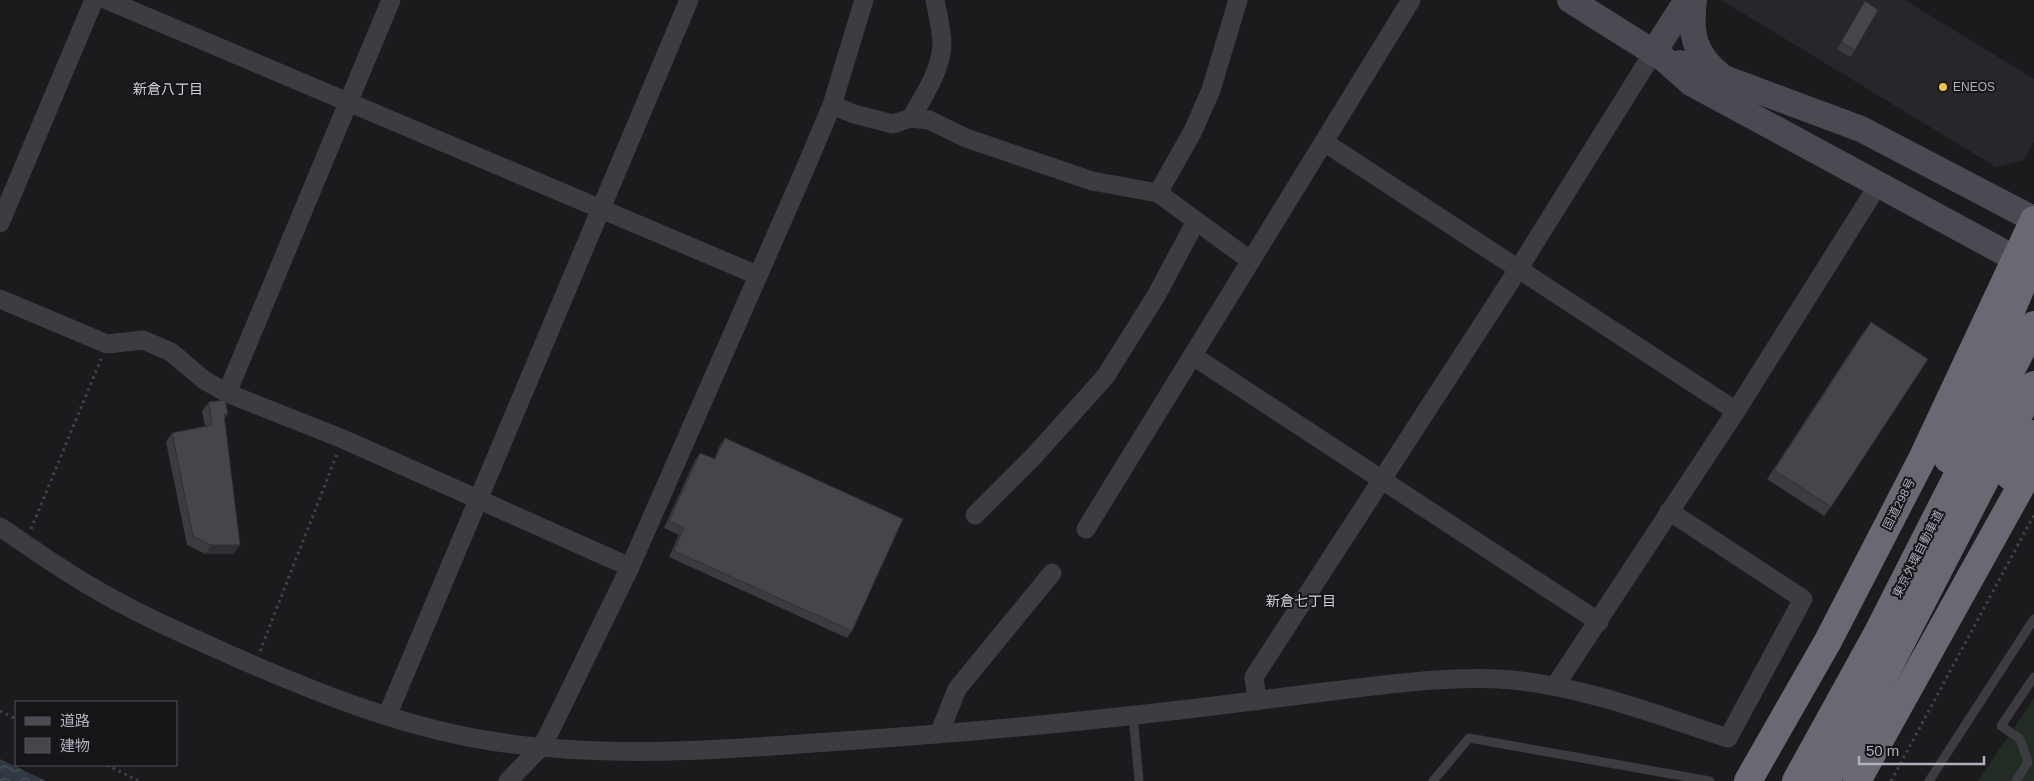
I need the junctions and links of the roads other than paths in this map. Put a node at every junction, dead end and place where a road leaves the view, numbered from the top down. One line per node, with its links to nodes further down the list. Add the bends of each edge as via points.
1 (94, 0): 23 (street)
2 (107, 0): 14 (street)
3 (391, 0): 14 (street)
4 (689, 0): 20 (street)
5 (864, 0): 15 (street)
6 (935, 0): 16 (street, via 942,48 928,88)
7 (1238, 0): 19 (street, via 1211,90 1193,131)
8 (1412, 0): 17 (street)
9 (1687, 0): 12 (street)
10 (1694, 0): 13 (street, via 1692,24 1696,46 1713,69)
11 (1583, 4): 12 (street)
12 (1658, 56): 13 (street); 18 (street, via 1691,83); 26 (street)
13 (1728, 80): 21 (street, via 1861,128)
14 (348, 103): 20 (street); 33 (street)
15 (832, 104): 16 (street, via 854,114 893,124); 27 (street)
16 (911, 118): 19 (street, via 928,120 966,138 1092,181)
17 (1324, 142): 24 (street); 26 (street)
18 (1878, 185): 25 (street); 34 (street)
19 (1158, 193): 22 (street)
20 (600, 210): 27 (street); 40 (street)
21 (2034, 219): 25 (highway, 国道298号)
22 (1196, 221): 24 (street); 42 (street, via 1156,296 1105,377)
23 (0, 223)
24 (1251, 261): 31 (street)
25 (2028, 261): 36 (highway, 国道298号); 49 (highway, bridge)
26 (1519, 268): 34 (street); 38 (street)
27 (758, 275): 45 (street)
28 (0, 299): 33 (street, via 107,344 143,340 171,352 204,380)
29 (2034, 325): 49 (highway, 東京外環自動車道, bridge)
30 (2034, 340): 36 (highway, via 1989,392)
31 (1193, 356): 38 (street); 44 (street)
32 (2034, 385): 56 (highway, 東京外環自動車道)
33 (227, 393): 40 (street, via 343,439)
34 (1736, 411): 41 (street)
35 (2034, 434): 56 (highway, via 1962,558)
36 (1922, 459): 50 (highway, 国道298号)
37 (2034, 463): 67 (highway)
38 (1382, 480): 48 (street); 53 (street, via 1254,677)
39 (2034, 485): 68 (highway)
40 (478, 499): 45 (street); 55 (street)
41 (1669, 511): 48 (street); 52 (street, via 1803,599 1728,738)
42 (975, 515)
43 (0, 527): 55 (street, via 88,585 154,622 254,666)
44 (1086, 530)
45 (630, 567): 58 (street, via 566,702)
46 (1052, 573): 57 (street, via 958,689)
47 (2034, 619): 69 (lane)
48 (1599, 622): 52 (street)
49 (1877, 634): 65 (highway, 東京外環自動車道, bridge)
50 (1828, 641): 63 (highway, 国道298号); 64 (highway, via 1790,733)
51 (2034, 677): 70 (lane, via 2001,726 2020,739 2028,762)
52 (1555, 686): 53 (street, via 1464,678 1385,684)
53 (1257, 701): 54 (street)
54 (1133, 715): 57 (street); 60 (lane)
55 (387, 716): 58 (street, via 486,741)
56 (1861, 720): 66 (highway, 東京外環自動車道)
57 (939, 734): 58 (street, via 714,750 640,752)
58 (540, 748): 59 (street)
59 (508, 781)
60 (1139, 781)
61 (1433, 781): 62 (lane, via 1469,738)
62 (1710, 781)
63 (1748, 781)
64 (1764, 781)
65 (1796, 781)
66 (1826, 781)
67 (1857, 781)
68 (1878, 781)
69 (1929, 781)
70 (2016, 781)

